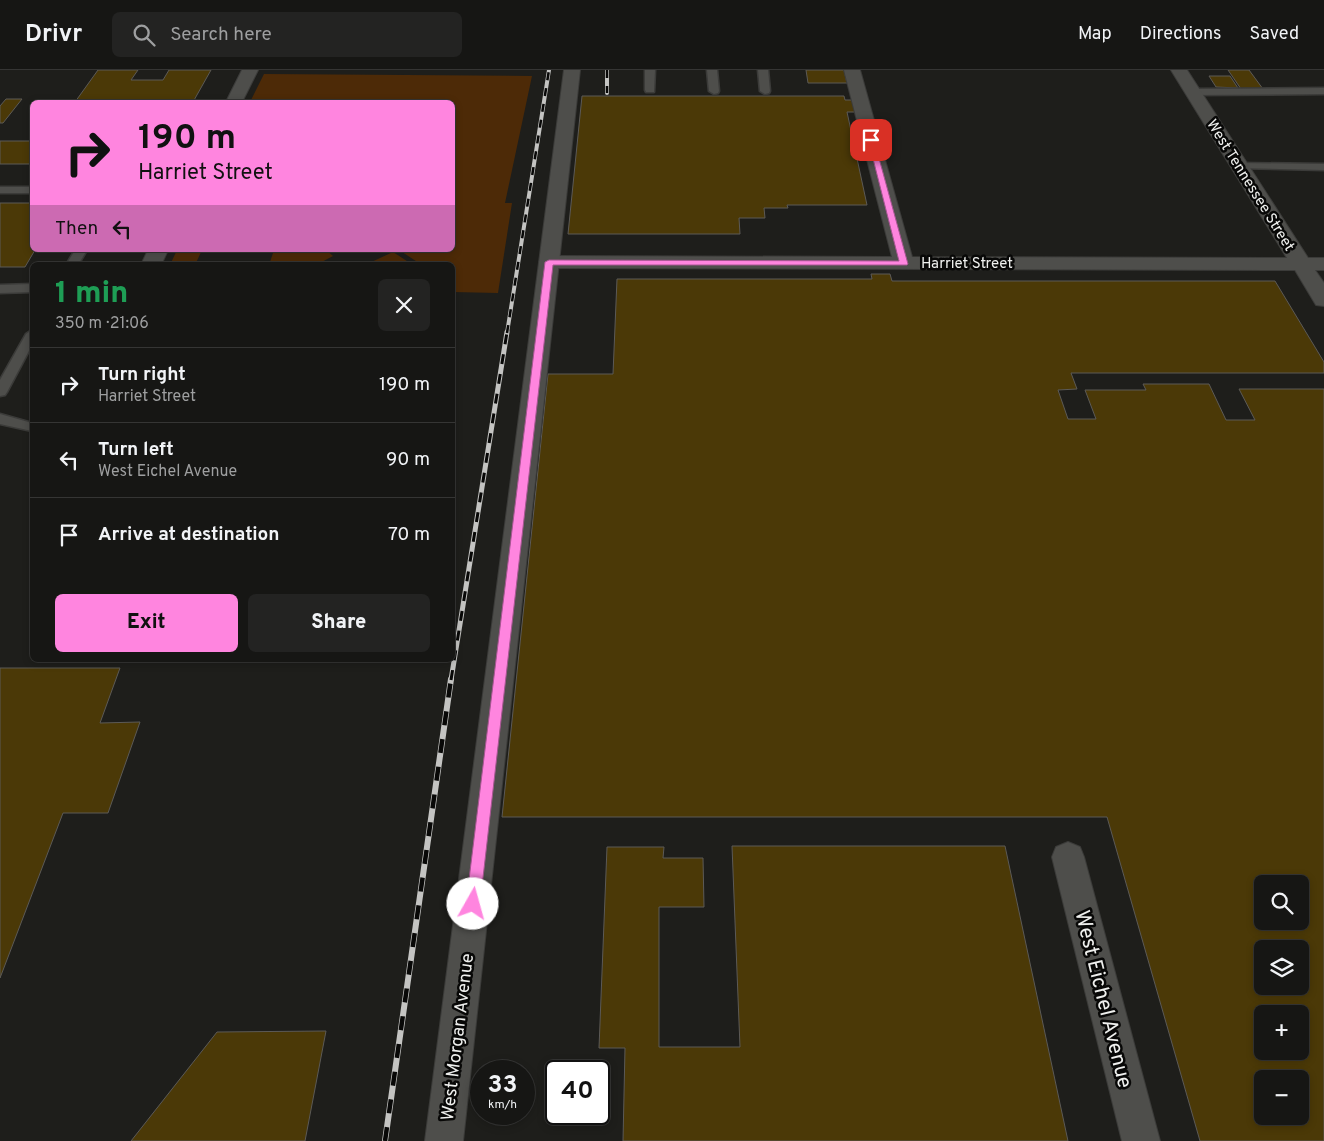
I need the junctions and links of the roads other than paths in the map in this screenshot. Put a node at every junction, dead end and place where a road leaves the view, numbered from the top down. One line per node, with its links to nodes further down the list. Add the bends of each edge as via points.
1 (250, 70): 13 (street)
2 (572, 70): 18 (street, West Morgan Avenue)
3 (650, 70): 8 (lane)
4 (712, 70): 9 (lane)
5 (762, 70): 10 (lane)
6 (852, 70): 19 (street)
7 (1179, 70): 12 (street, West Tennessee Street)
8 (650, 90)
9 (714, 91)
10 (765, 91)
11 (1324, 91): 12 (lane)
12 (1193, 92): 14 (street, West Tennessee Street)
13 (235, 100)
14 (1239, 166): 15 (lane); 20 (street, West Tennessee Street)
15 (1324, 167)
16 (0, 190): 17 (lane)
17 (30, 190)
18 (549, 262): 19 (street, Harriet Street); 30 (street, West Morgan Avenue)
19 (904, 264): 20 (street, Harriet Street)
20 (1301, 264): 21 (street, Harriet Street); 24 (street, West Tennessee Street)
21 (1324, 264)
22 (30, 288): 23 (lane)
23 (0, 289)
24 (1324, 300)
25 (30, 338): 26 (lane)
26 (0, 392)
27 (0, 419): 28 (lane)
28 (30, 426)
29 (1068, 857): 31 (street, West Eichel Avenue)
30 (444, 1141)
31 (1141, 1141)

